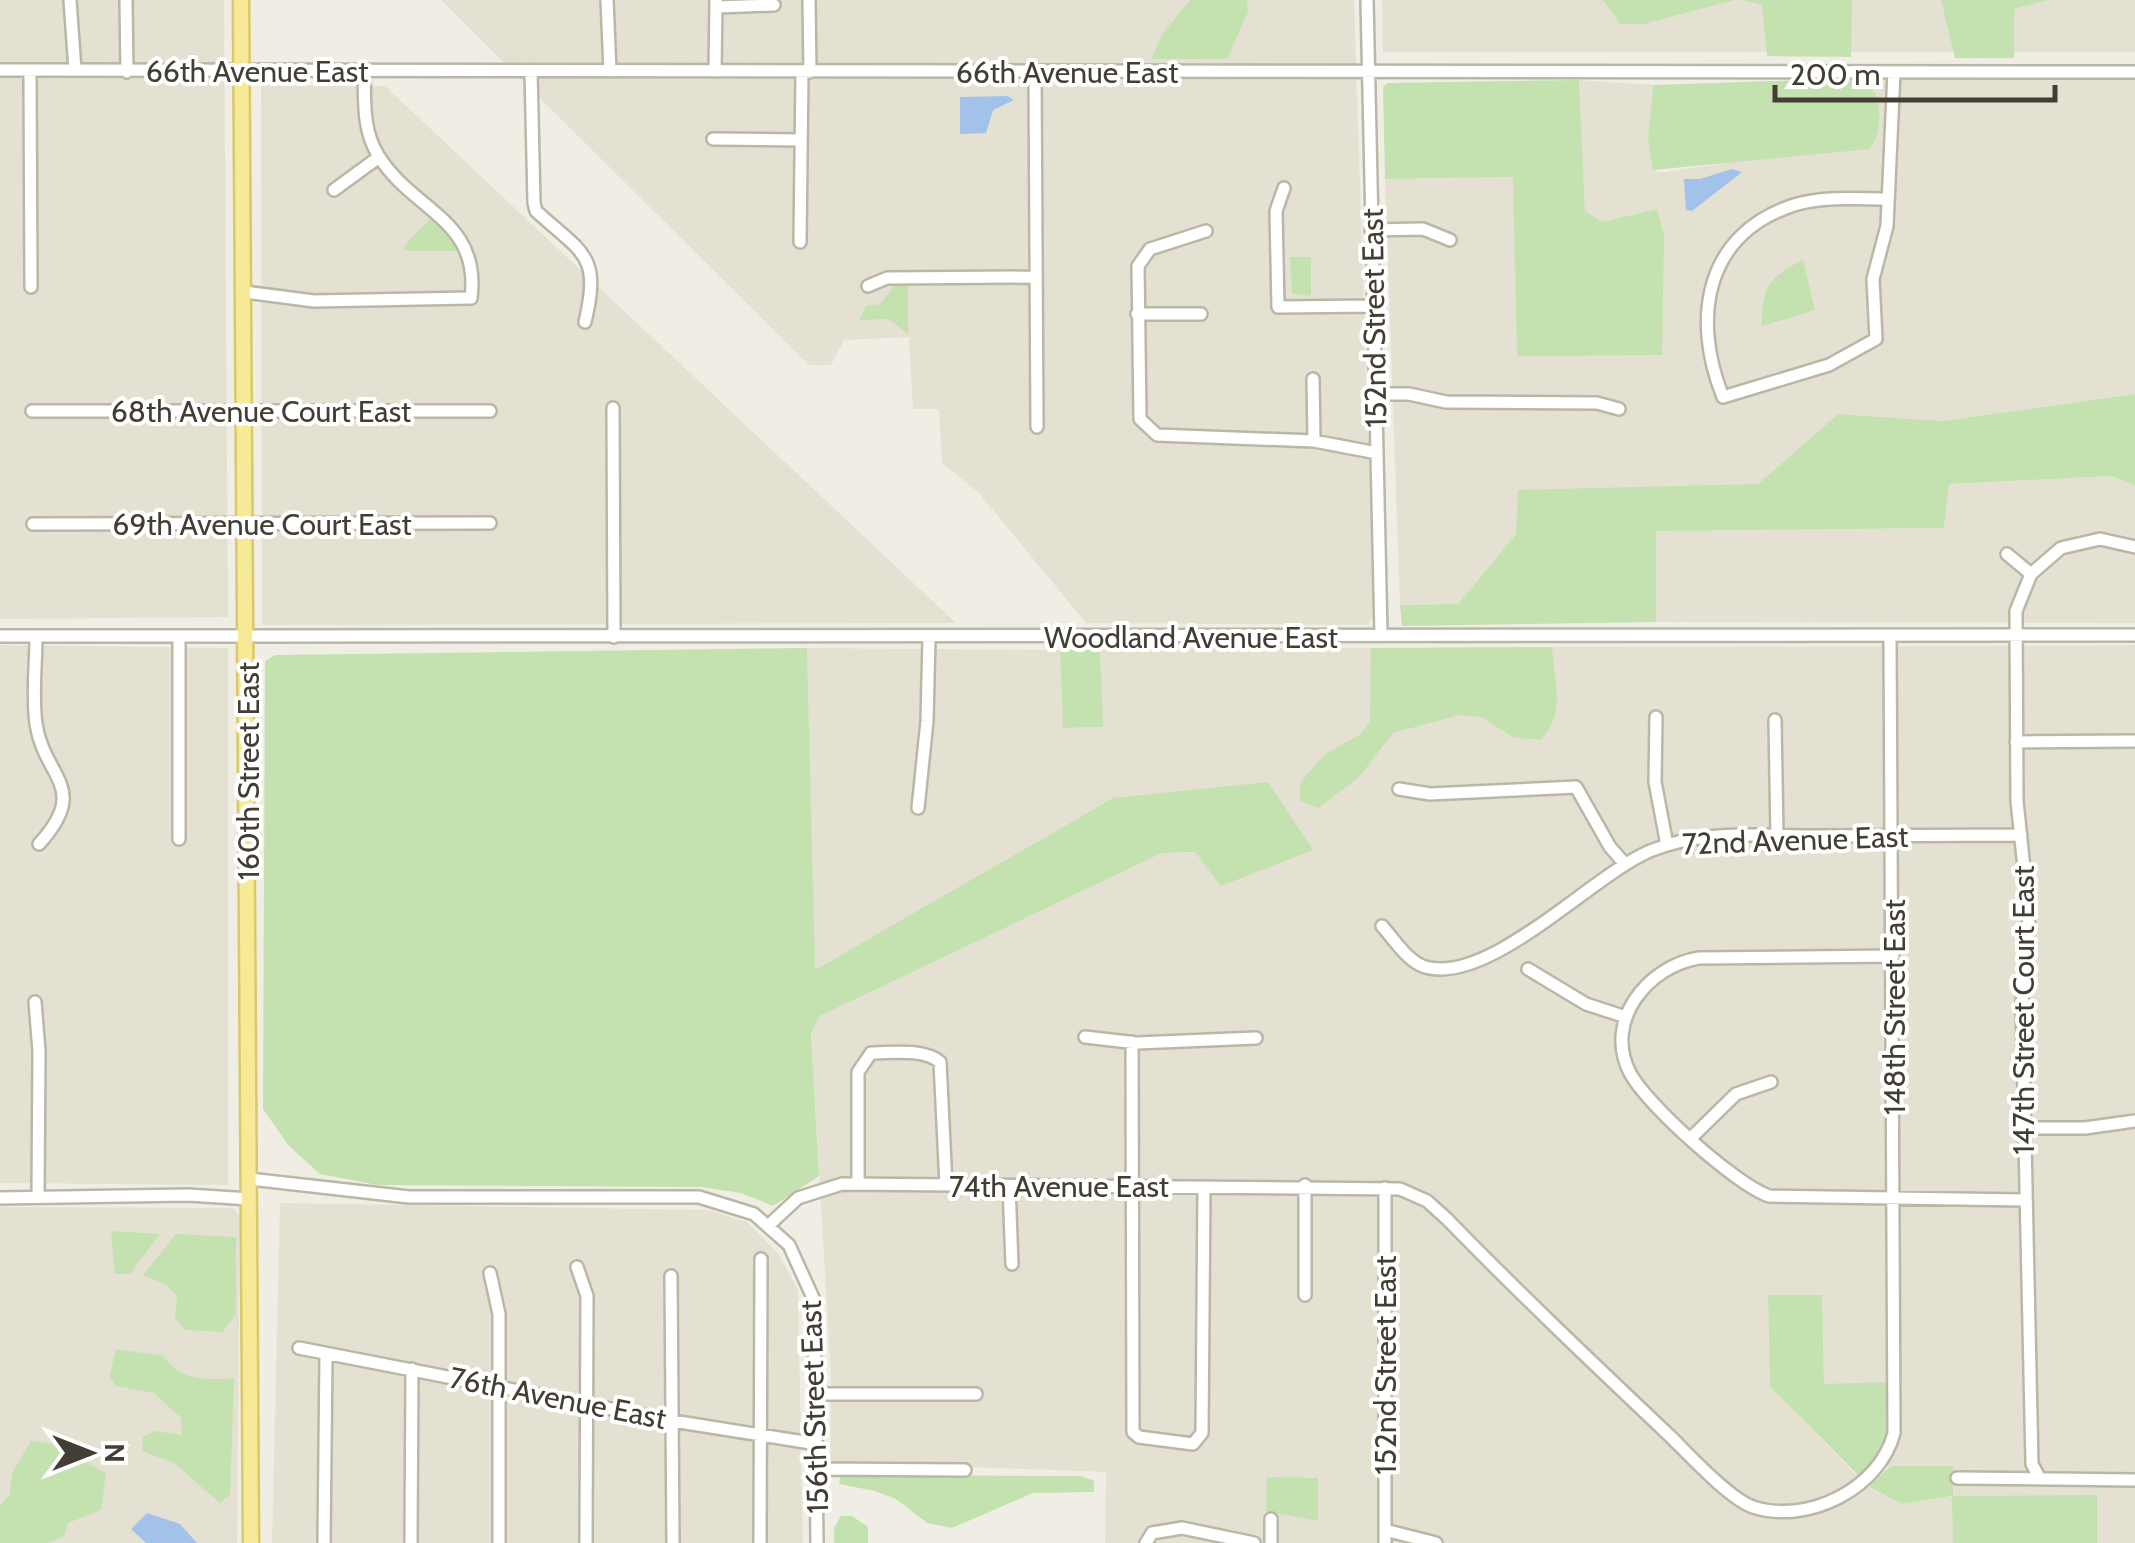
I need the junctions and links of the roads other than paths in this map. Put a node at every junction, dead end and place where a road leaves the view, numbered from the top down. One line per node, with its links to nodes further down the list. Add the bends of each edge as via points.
1 (70, 0): 10 (street)
2 (126, 0): 17 (street)
3 (241, 0): 18 (main road, 160th Street East)
4 (607, 0): 14 (street)
5 (810, 0): 19 (street)
6 (1366, 0): 20 (street, 152nd Street East)
7 (716, 4): 8 (street); 15 (street)
8 (774, 5)
9 (0, 70): 11 (street, 66th Avenue East)
10 (75, 70): 11 (street, 66th Avenue East); 17 (street, 66th Avenue East)
11 (30, 71): 35 (street)
12 (364, 71): 13 (street, 66th Avenue East); 18 (street, 66th Avenue East); 25 (street, via 365,119)
13 (530, 71): 14 (street, 66th Avenue East); 40 (street, via 534,203 592,269)
14 (610, 71): 15 (street, 66th Avenue East)
15 (715, 71): 19 (street, 66th Avenue East)
16 (1035, 71): 19 (street, 66th Avenue East); 20 (street, 66th Avenue East); 33 (street)
17 (127, 72): 18 (street, 66th Avenue East)
18 (242, 72): 36 (main road, 160th Street East)
19 (806, 72): 24 (street)
20 (1368, 72): 21 (street, 66th Avenue East); 29 (street, 152nd Street East)
21 (1894, 72): 22 (street, 66th Avenue East); 28 (street)
22 (2135, 72)
23 (713, 139): 24 (street)
24 (800, 140): 32 (street)
25 (378, 157): 27 (street); 36 (street, via 463,242 474,275 470,298 314,301)
26 (1284, 188): 37 (street, via 1276,211 1278,307)
27 (334, 190)
28 (1887, 198): 28 (street, via 1795,205 1762,221 1726,252 1709,291 1710,354 1723,396 1829,365 1876,338 1873,279)
29 (1371, 230): 31 (street, via 1423,229); 37 (street, 152nd Street East)
30 (1206, 231): 38 (street, via 1162,243 1143,257)
31 (1450, 240)
32 (800, 242)
33 (1036, 277): 34 (street, via 886,278); 48 (street)
34 (868, 286)
35 (31, 287)
36 (245, 292): 46 (main road, 160th Street East)
37 (1373, 306): 42 (street, 152nd Street East)
38 (1138, 314): 39 (street); 49 (street, via 1140,420 1149,432)
39 (1201, 314)
40 (585, 322)
41 (1314, 379): 49 (street)
42 (1375, 394): 44 (street); 50 (street, 152nd Street East)
43 (613, 408): 65 (street)
44 (1619, 408)
45 (32, 411): 46 (street, 68th Avenue Court East)
46 (246, 411): 47 (street, 68th Avenue Court East); 53 (main road, 160th Street East)
47 (490, 412)
48 (1037, 428)
49 (1314, 441): 50 (street)
50 (1377, 453): 63 (street, 152nd Street East)
51 (490, 523): 53 (street, 69th Avenue Court East)
52 (33, 524): 53 (street, 69th Avenue Court East)
53 (247, 524): 62 (main road, 160th Street East)
54 (2135, 547): 56 (street, via 2100,538 2074,542)
55 (2007, 554): 56 (street)
56 (2031, 574): 57 (street, 147th Street Court East)
57 (2014, 635): 58 (street, Woodland Avenue East); 64 (street, Woodland Avenue East); 70 (street, 147th Street Court East)
58 (2135, 635)
59 (0, 636): 60 (street, Woodland Avenue East)
60 (36, 636): 61 (street, Woodland Avenue East); 77 (street, via 36,726 64,787 60,816)
61 (179, 636): 62 (street, Woodland Avenue East); 76 (street)
62 (247, 636): 65 (street, Woodland Avenue East); 92 (main road, 160th Street East)
63 (1381, 636): 64 (street, Woodland Avenue East); 66 (street, Woodland Avenue East)
64 (1890, 636): 75 (street, 148th Street East)
65 (614, 637): 66 (street, Woodland Avenue East)
66 (929, 638): 72 (street)
67 (1656, 717): 78 (street, via 1656,782)
68 (1775, 720): 74 (street)
69 (2135, 740): 70 (street)
70 (2016, 742): 73 (street, 147th Street Court East)
71 (1399, 789): 79 (street, via 1430,794 1576,788)
72 (918, 808)
73 (2021, 835): 75 (street, 72nd Avenue East); 90 (street, 147th Street Court East, via 2030,916 2022,1004)
74 (1777, 836): 75 (street, 72nd Avenue East); 78 (street, 72nd Avenue East)
75 (1893, 836): 81 (street, 148th Street East)
76 (179, 839)
77 (39, 844)
78 (1667, 845): 79 (street, 72nd Avenue East)
79 (1623, 862): 80 (street, 72nd Avenue East, via 1515,943 1458,966 1422,966)
80 (1382, 926)
81 (1893, 956): 84 (street, via 1686,960 1651,978); 103 (street, 148th Street East)
82 (1528, 969): 84 (street)
83 (35, 1002): 100 (street)
84 (1625, 1023): 91 (street, via 1624,1056 1632,1076)
85 (1085, 1036): 87 (street)
86 (1256, 1038): 87 (street)
87 (1132, 1042): 97 (street)
88 (1772, 1082): 91 (street, via 1736,1094)
89 (2135, 1121): 90 (street)
90 (2023, 1128): 104 (street, 147th Street Court East)
91 (1692, 1138): 103 (street, via 1734,1178 1769,1196)
92 (250, 1179): 102 (main road, 160th Street East); 105 (street, via 409,1197 699,1196 739,1207)
93 (858, 1184): 94 (street, 74th Avenue East); 94 (street, via 858,1072 872,1053 926,1054 941,1064); 105 (street, 74th Avenue East, via 811,1191)
94 (946, 1185): 96 (street, 74th Avenue East)
95 (1305, 1185): 98 (street, 74th Avenue East); 99 (street, 74th Avenue East); 111 (street)
96 (1010, 1186): 97 (street, 74th Avenue East); 107 (street)
97 (1131, 1187): 98 (street, 74th Avenue East); 98 (street, via 1134,1435 1193,1444 1200,1437)
98 (1204, 1187)
99 (1385, 1188): 127 (street, 74th Avenue East, via 1427,1201 1690,1456 1749,1506); 129 (street, 152nd Street East)
100 (38, 1195): 101 (street); 102 (street)
101 (0, 1198)
102 (250, 1199): 131 (main road, 160th Street East)
103 (1892, 1199): 104 (street); 127 (street, 148th Street East, via 1892,1441 1879,1464 1840,1496 1797,1510)
104 (2024, 1200): 125 (street, 147th Street Court East, via 2032,1464)
105 (769, 1226): 116 (street, 156th Street East, via 789,1246 810,1287)
106 (761, 1259): 120 (street)
107 (1012, 1264)
108 (577, 1267): 118 (street, via 587,1296)
109 (490, 1273): 115 (street, via 499,1314)
110 (670, 1276): 119 (street)
111 (1305, 1296)
112 (298, 1348): 113 (street, 76th Avenue East)
113 (326, 1355): 114 (street, 76th Avenue East); 132 (street)
114 (412, 1369): 115 (street, 76th Avenue East); 133 (street)
115 (500, 1387): 118 (street, 76th Avenue East); 134 (street)
116 (817, 1394): 117 (street); 121 (street, 156th Street East)
117 (976, 1394)
118 (586, 1404): 119 (street, 76th Avenue East); 135 (street)
119 (673, 1422): 120 (street, 76th Avenue East); 136 (street)
120 (758, 1436): 121 (street, 76th Avenue East); 137 (street)
121 (818, 1444): 122 (street, 156th Street East)
122 (817, 1469): 123 (street); 138 (street, 156th Street East)
123 (965, 1470)
124 (1957, 1478): 125 (street)
125 (2040, 1479): 126 (street)
126 (2135, 1480)
127 (1764, 1509)
128 (1271, 1519): 140 (street)
129 (1386, 1536): 141 (street)
130 (1149, 1538): 139 (street, via 1182,1528)
131 (251, 1543)
132 (324, 1543)
133 (411, 1543)
134 (499, 1543)
135 (586, 1543)
136 (673, 1543)
137 (760, 1543)
138 (817, 1543)
139 (1254, 1543)
140 (1271, 1543)
141 (1436, 1543)

